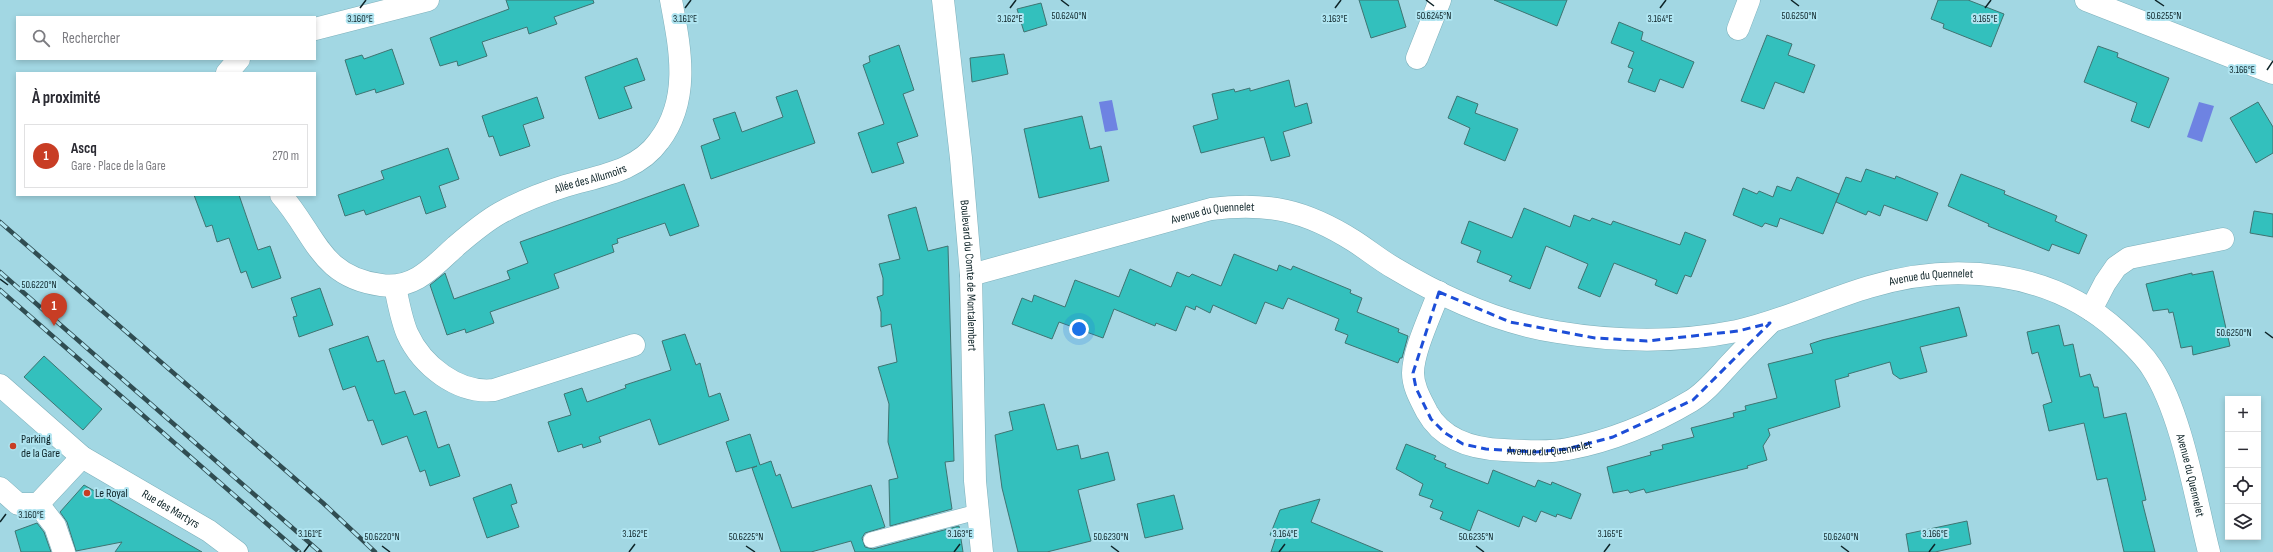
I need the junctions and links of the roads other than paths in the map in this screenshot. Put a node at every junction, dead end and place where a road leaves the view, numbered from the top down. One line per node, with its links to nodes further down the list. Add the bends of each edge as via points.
1 (428, 0): 8 (street)
2 (671, 0): 16 (street, Allée des Allumoirs, via 679,42 680,92 676,111 668,128 647,155 617,172 543,194 500,213 467,237 433,269 410,282)
3 (943, 0): 15 (street, Boulevard du Comte de Montalembert)
4 (1440, 0): 9 (street)
5 (1749, 0): 7 (street)
6 (2086, 0): 12 (street)
7 (1738, 28)
8 (316, 29)
9 (1417, 58)
10 (239, 60): 11 (street)
11 (228, 72)
12 (2273, 72)
13 (282, 196): 16 (street, Allée des Allumoirs, via 323,254 339,271 350,278)
14 (2223, 239): 18 (street, via 2129,258 2116,268 2105,283)
15 (971, 275): 17 (street, Avenue du Quennelet, via 1211,209 1242,205 1295,212 1326,224 1392,267); 25 (street, Boulevard du Comte de Montalembert)
16 (395, 286): 20 (street, via 402,319 415,347 440,373 470,390 494,390)
17 (1439, 292): 19 (street, Avenue du Quennelet, via 1510,322 1595,338 1647,341 1698,337 1738,331); 19 (street, Avenue du Quennelet, via 1415,359 1413,373 1416,388 1431,419 1444,433 1463,444 1486,450 1536,452 1568,449 1613,436 1664,416 1693,400 1708,388)
18 (2091, 310): 19 (street, Avenue du Quennelet, via 2058,292 2034,283 1953,272 1900,279 1869,287); 30 (street, Avenue du Quennelet, via 2133,345 2152,367 2165,393 2178,428)
19 (1770, 322)
20 (634, 345)
21 (0, 384): 22 (street, Rue des Martyrs)
22 (82, 457): 24 (street); 28 (street, Rue des Martyrs, via 208,531)
23 (0, 488): 24 (street, via 18,504)
24 (38, 504): 27 (street, via 55,526)
25 (977, 512): 26 (lane); 29 (street, Boulevard du Comte de Montalembert)
26 (871, 540)
27 (64, 552)
28 (237, 552)
29 (982, 552)
30 (2209, 552)

